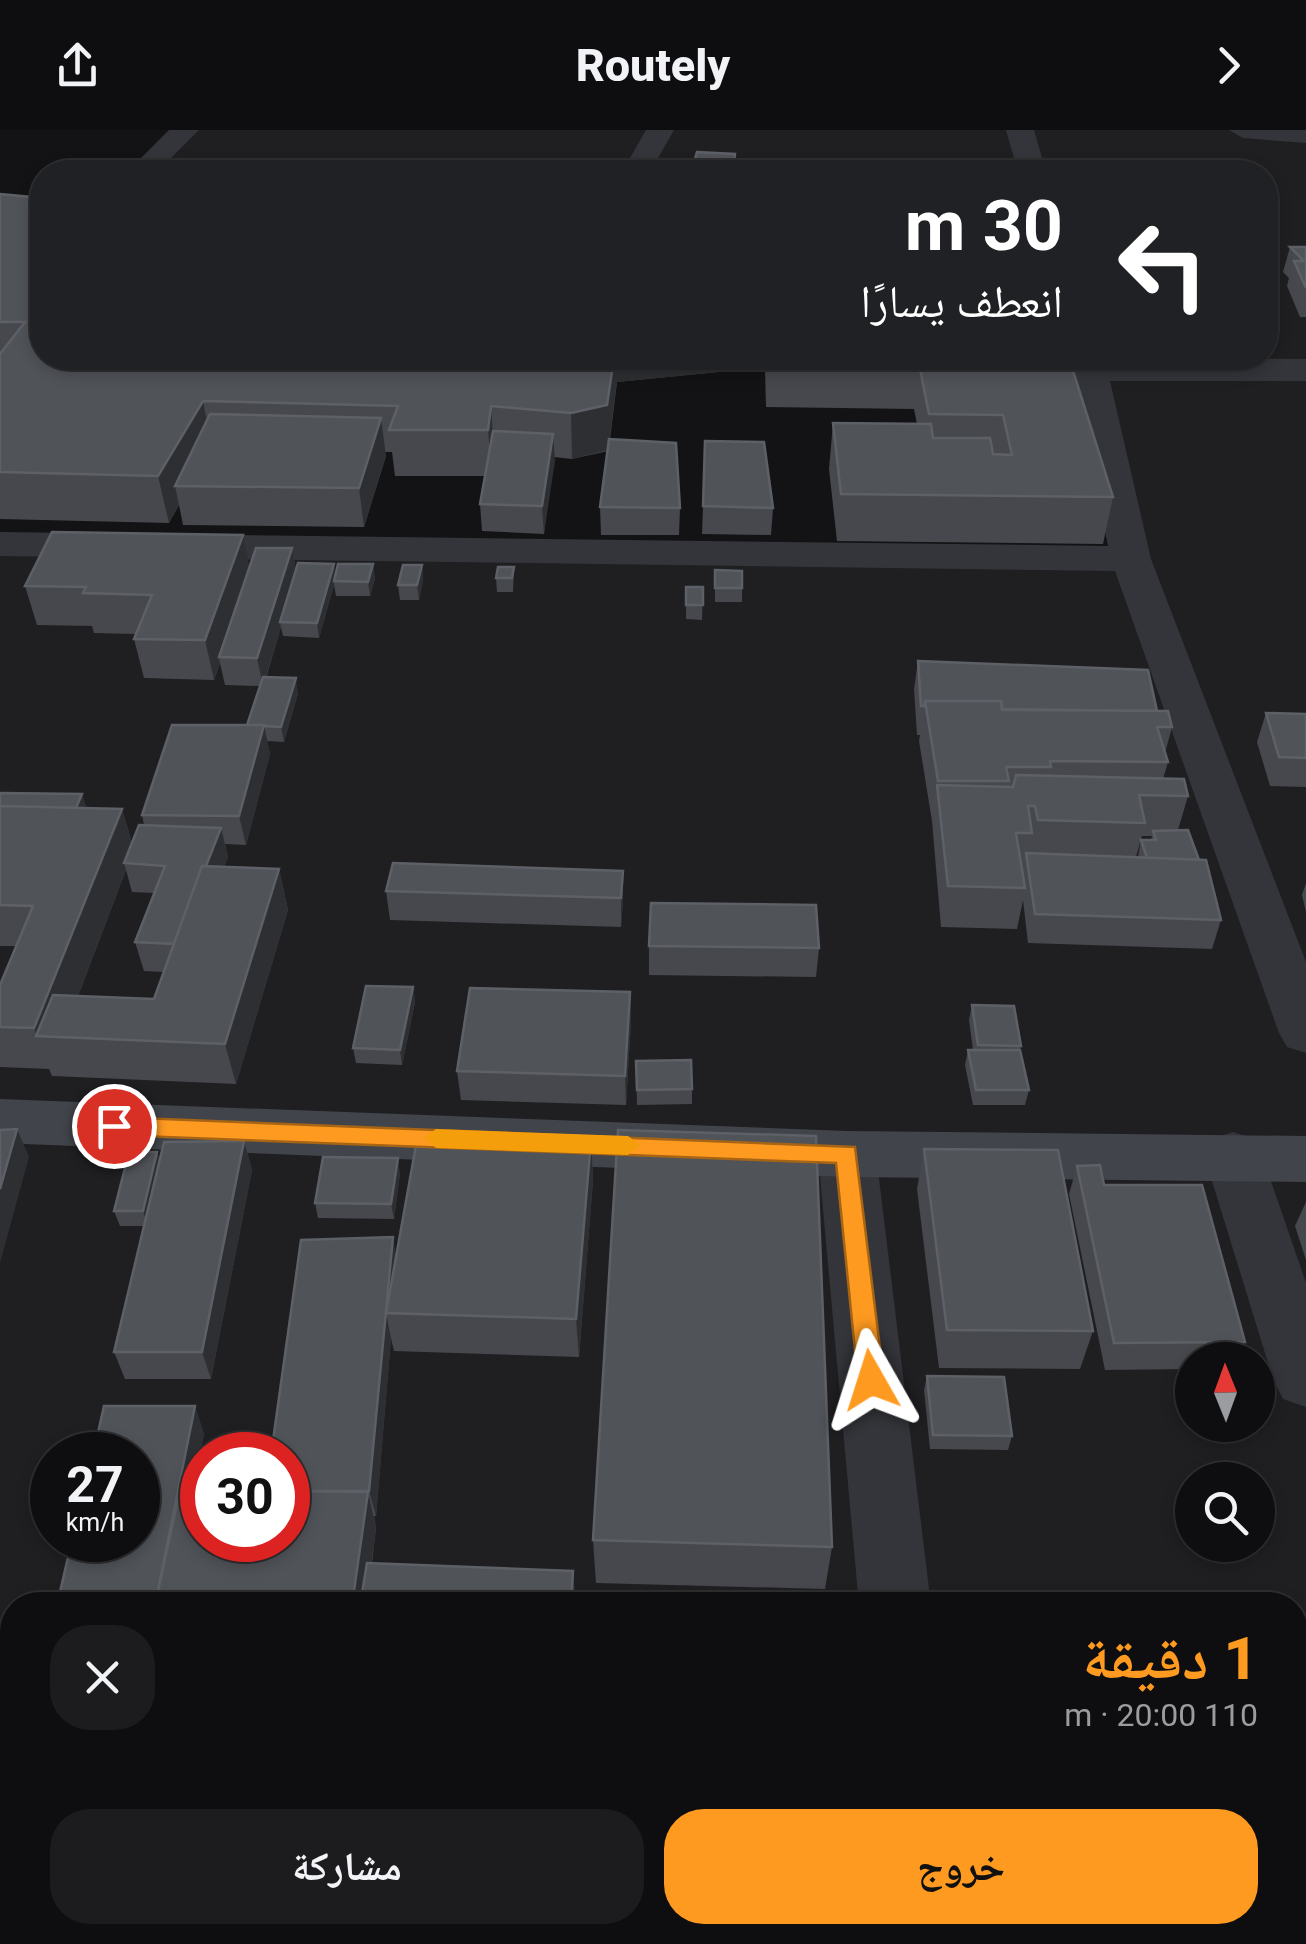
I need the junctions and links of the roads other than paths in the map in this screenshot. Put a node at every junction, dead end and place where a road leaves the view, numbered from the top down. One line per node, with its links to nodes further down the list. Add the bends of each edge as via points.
1 (185, 130): 6 (street)
2 (660, 130): 7 (street)
3 (1020, 130): 8 (street)
4 (1244, 130): 5 (street)
5 (1306, 135)
6 (154, 160)
7 (643, 160)
8 (1029, 160)
9 (1278, 369): 11 (street)
10 (1090, 370): 13 (street)
11 (1306, 370)
12 (0, 544): 13 (street)
13 (1131, 559): 14 (street)
14 (1306, 1033)
15 (0, 1121): 16 (street)
16 (847, 1154): 17 (street); 20 (street)
17 (1233, 1154): 18 (street); 19 (street)
18 (1306, 1159)
19 (1306, 1379)
20 (894, 1592)

